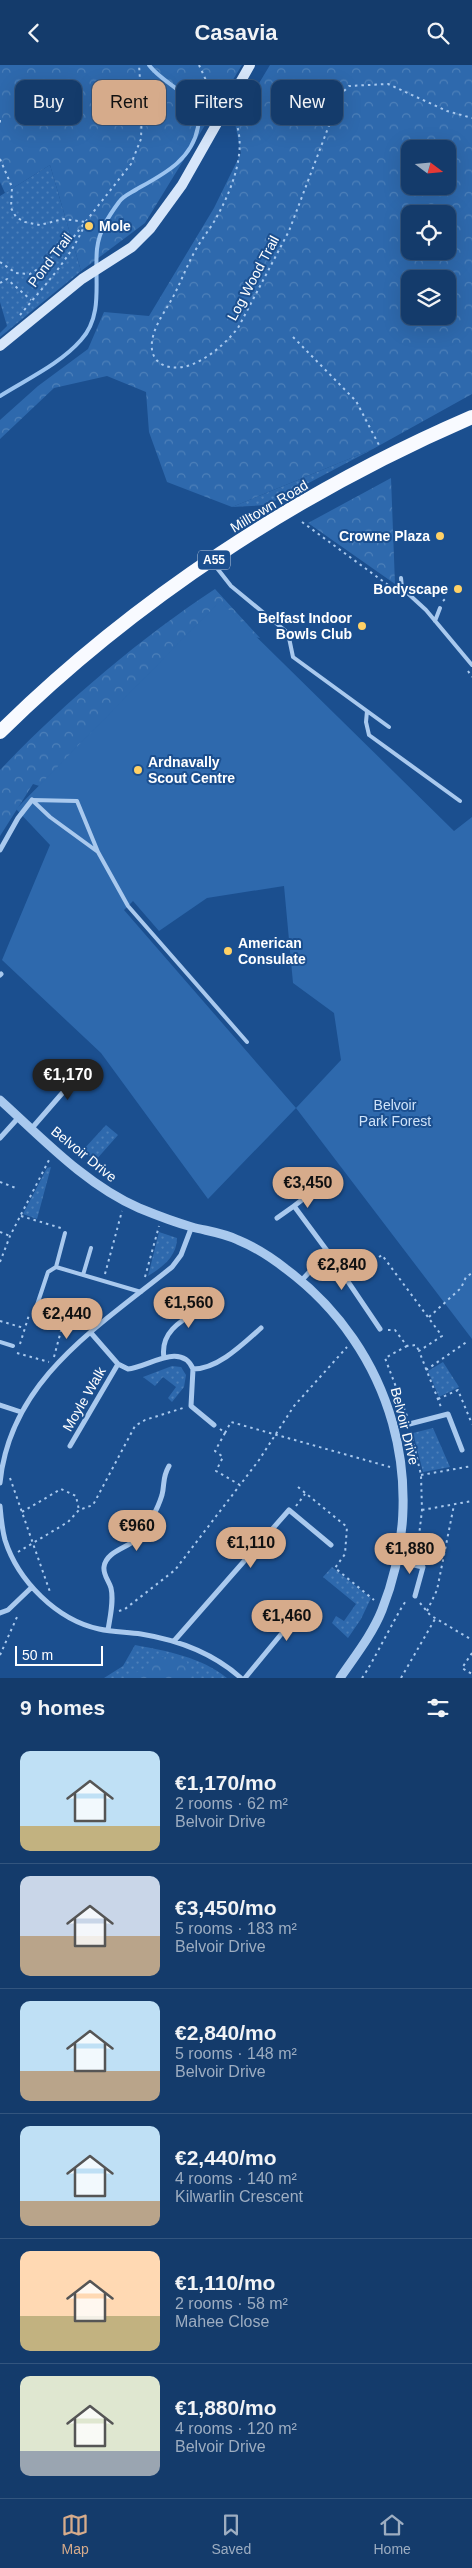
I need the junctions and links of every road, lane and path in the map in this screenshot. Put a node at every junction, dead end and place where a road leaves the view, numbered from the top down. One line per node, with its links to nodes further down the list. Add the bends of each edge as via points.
1 (139, 65): 10 (path, via 141,139 131,165)
2 (199, 65): 4 (path)
3 (250, 65): 5 (main road)
4 (206, 80)
5 (242, 80)
6 (472, 118): 8 (path, Log Wood Trail, via 447,111 388,84 349,86 336,107 289,231 238,328 199,362 168,368 158,364 154,356 154,331 191,257 222,207 240,150)
7 (217, 125): 16 (main road, via 182,185 150,229 132,247 82,279)
8 (238, 126)
9 (0, 159): 10 (path, via 12,187 11,208 16,217 25,223 40,225 63,219)
10 (86, 222): 11 (path, Pond Trail, via 65,246 30,274 16,273); 13 (path, Pond Trail, via 71,251)
11 (0, 262)
12 (0, 283): 13 (path, Pond Trail, via 7,279)
13 (31, 301): 14 (path, Pond Trail)
14 (19, 316)
15 (292, 337): 18 (path, via 356,401)
16 (0, 346)
17 (472, 416): 18 (highway, Milltown Road / A55)
18 (386, 458): 20 (highway, Milltown Road / A55, via 288,512)
19 (302, 522): 22 (path)
20 (212, 561): 28 (lane, via 231,586 288,633 293,657); 30 (highway, Milltown Road / A55, via 76,660)
21 (401, 578): 24 (lane, via 402,588)
22 (396, 591)
23 (440, 607): 24 (lane)
24 (435, 621): 25 (lane)
25 (472, 665)
26 (467, 670): 27 (path)
27 (472, 677)
28 (367, 711): 29 (lane); 32 (lane, via 369,735)
29 (389, 727)
30 (0, 732)
31 (32, 800): 33 (street); 34 (lane); 34 (lane, via 77,801)
32 (460, 801)
33 (0, 850)
34 (98, 853): 35 (lane, via 128,906)
35 (247, 1042)
36 (91, 1065): 39 (street)
37 (0, 1100): 38 (street, Belvoir Drive)
38 (19, 1117): 39 (street, Belvoir Drive); 40 (street)
39 (32, 1128): 41 (street, Belvoir Drive)
40 (0, 1138)
41 (56, 1150): 45 (street, Belvoir Drive); 47 (path)
42 (0, 1182): 43 (path)
43 (16, 1188)
44 (307, 1196): 46 (street)
45 (124, 1201): 48 (street, Belvoir Drive); 61 (path)
46 (294, 1206): 49 (street); 55 (street)
47 (21, 1216): 52 (path, via 60,1227); 53 (path)
48 (162, 1217): 50 (street, Belvoir Drive); 63 (path)
49 (277, 1218)
50 (192, 1226): 62 (street, Belvoir Drive, via 238,1240); 63 (street, via 182,1255)
51 (0, 1232): 53 (path)
52 (65, 1233): 57 (lane)
53 (10, 1236): 56 (path)
54 (91, 1248): 59 (lane)
55 (328, 1252): 60 (street); 62 (street)
56 (0, 1262)
57 (56, 1267): 59 (lane); 65 (lane, via 48,1272)
58 (472, 1273): 66 (path, via 461,1288)
59 (83, 1275): 61 (lane)
60 (346, 1279): 66 (path, via 382,1255); 71 (street)
61 (103, 1281): 63 (lane)
62 (301, 1281): 73 (street, Belvoir Drive, via 325,1302)
63 (141, 1292): 72 (street)
64 (212, 1302): 79 (street, via 168,1331 163,1343)
65 (35, 1311): 68 (path); 69 (path, via 30,1311)
66 (428, 1317): 78 (path, via 442,1336)
67 (0, 1321): 69 (path)
68 (63, 1323): 72 (path); 80 (path, via 53,1355)
69 (25, 1328): 80 (path, via 17,1353)
70 (261, 1328): 82 (street, via 236,1350 202,1369)
71 (380, 1329): 77 (path, via 395,1330)
72 (92, 1333): 80 (street); 81 (street, Moyle Walk)
73 (354, 1340): 92 (street, Belvoir Drive, via 378,1378); 94 (path, via 294,1405)
74 (468, 1341): 83 (path)
75 (0, 1342): 76 (lane)
76 (14, 1346)
77 (407, 1346): 78 (path, via 416,1345); 91 (path, via 385,1358)
78 (419, 1351): 83 (path)
79 (164, 1358): 81 (street, Moyle Walk, via 135,1369); 82 (street, via 185,1359)
80 (56, 1364): 87 (street)
81 (118, 1364): 95 (street, Moyle Walk)
82 (192, 1369): 86 (street)
83 (426, 1371): 84 (path)
84 (438, 1399): 88 (path, via 442,1410); 89 (path, via 458,1390)
85 (0, 1405): 87 (street)
86 (191, 1406): 90 (street); 109 (path, via 135,1426 93,1505)
87 (21, 1412): 97 (street, via 6,1447)
88 (448, 1414): 91 (street); 96 (street)
89 (472, 1424)
90 (214, 1425): 93 (path)
91 (409, 1425): 92 (street); 101 (path)
92 (394, 1428): 100 (street, Belvoir Drive)
93 (225, 1433): 94 (path, via 231,1422); 103 (path, via 215,1451 223,1457 216,1471)
94 (276, 1435): 100 (path); 103 (path)
95 (70, 1446)
96 (462, 1450)
97 (2, 1466): 102 (street); 111 (path)
98 (169, 1466): 126 (street, via 163,1477 164,1487 159,1503 143,1531 112,1554 104,1566 111,1590)
99 (472, 1466): 101 (path)
100 (402, 1470): 116 (street, Belvoir Drive, via 404,1502)
101 (421, 1475): 110 (path)
102 (0, 1483)
103 (240, 1485): 126 (path, via 175,1569 124,1609)
104 (298, 1487): 105 (path)
105 (306, 1494): 112 (path); 121 (path, via 347,1527 345,1554 335,1568)
106 (472, 1501): 107 (path)
107 (454, 1505): 110 (path); 124 (path, via 437,1590)
108 (0, 1506): 115 (street, via 5,1539)
109 (80, 1510): 111 (path, via 76,1496 61,1489); 113 (path, via 68,1522)
110 (422, 1510): 117 (path, via 417,1553)
111 (22, 1512): 113 (path)
112 (292, 1512): 114 (street); 130 (street, via 289,1510)
113 (33, 1544): 115 (path); 120 (path, via 51,1594)
114 (331, 1545)
115 (12, 1556): 118 (street)
116 (395, 1561): 117 (street); 121 (street, Belvoir Drive)
117 (422, 1567): 119 (street)
118 (32, 1587): 120 (street); 122 (street)
119 (415, 1596): 124 (path); 137 (path, via 402,1603 390,1632)
120 (51, 1604): 128 (street, via 78,1621)
121 (383, 1607): 136 (street, Belvoir Drive, via 372,1630)
122 (11, 1608): 125 (street); 132 (path, via 17,1617)
123 (277, 1609): 135 (street, via 292,1621)
124 (427, 1612): 127 (path)
125 (0, 1613)
126 (110, 1614): 128 (street)
127 (435, 1619): 129 (path); 138 (path)
128 (108, 1630): 130 (street)
129 (472, 1640)
130 (174, 1641): 134 (street, via 206,1653)
131 (472, 1653): 133 (path, via 462,1668)
132 (0, 1655)
133 (472, 1675)
134 (241, 1678)
135 (245, 1678)
136 (340, 1678)
137 (362, 1678)
138 (401, 1678)

